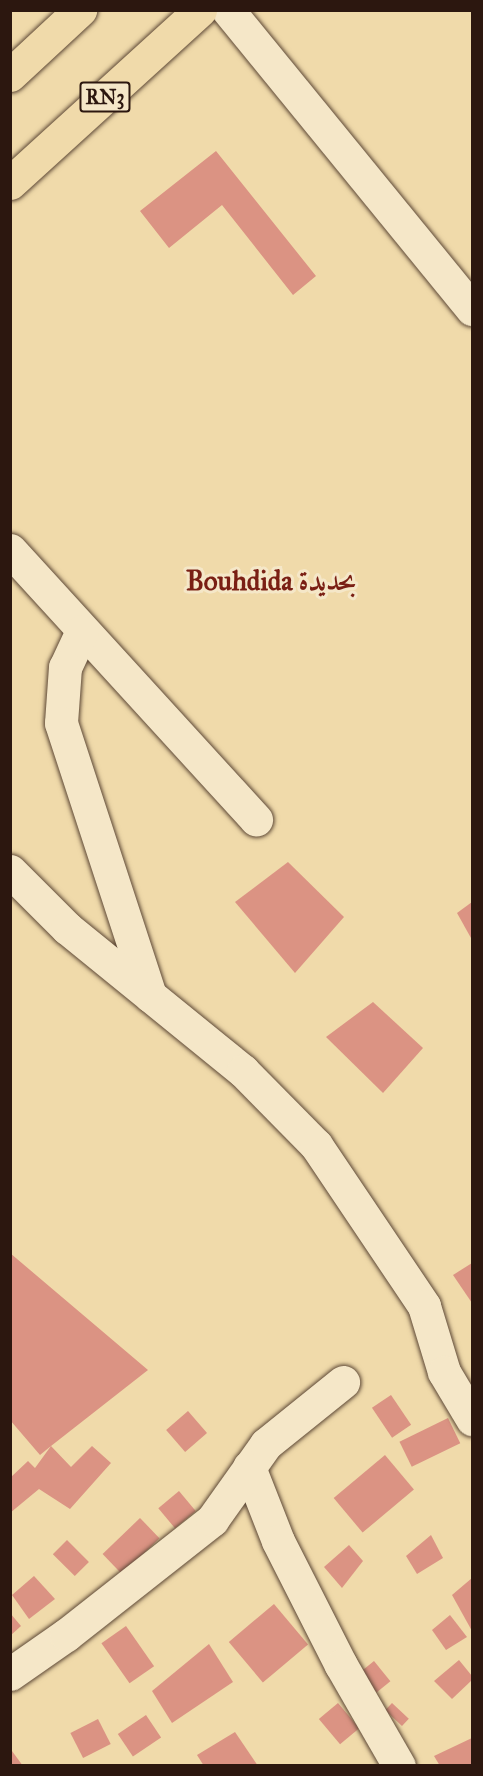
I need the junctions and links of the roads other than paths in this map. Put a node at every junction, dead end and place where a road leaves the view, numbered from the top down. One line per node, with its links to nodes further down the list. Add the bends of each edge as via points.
1 (80, 10): 4 (highway)
2 (200, 10): 5 (highway, RN3)
3 (228, 10): 6 (street)
4 (10, 75)
5 (10, 183)
6 (472, 309)
7 (10, 550): 8 (street)
8 (82, 631): 9 (street); 11 (street, via 66,667 61,723)
9 (255, 819)
10 (10, 871): 11 (street, via 67,928)
11 (150, 996): 13 (street, via 243,1071 316,1146 424,1306 444,1372)
12 (343, 1382): 14 (street, via 266,1444)
13 (472, 1419)
14 (249, 1467): 15 (street, via 212,1520); 16 (street, via 278,1541 341,1665)
15 (10, 1674)
16 (399, 1766)

